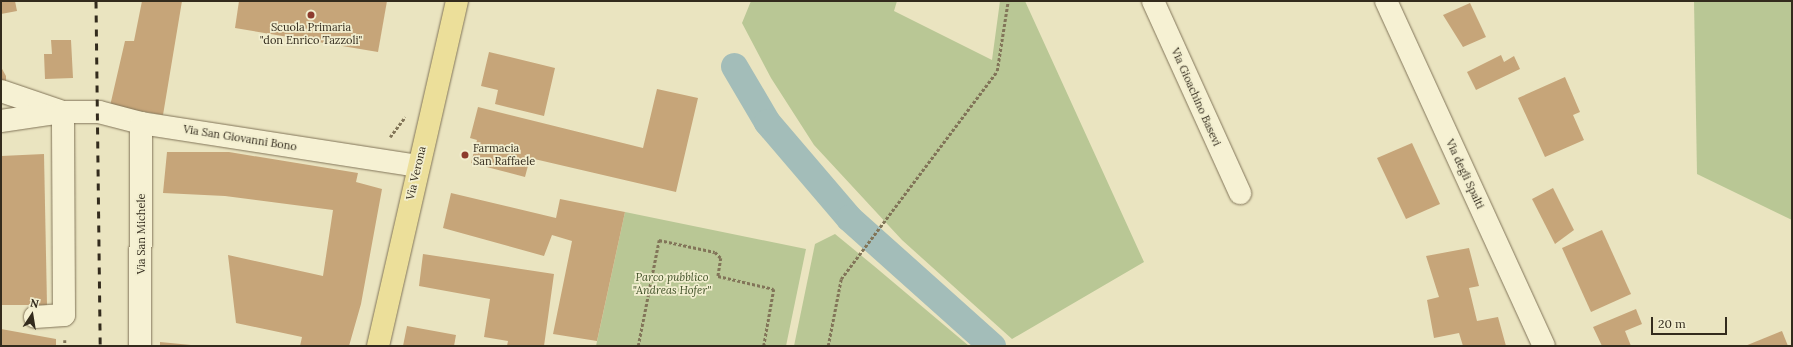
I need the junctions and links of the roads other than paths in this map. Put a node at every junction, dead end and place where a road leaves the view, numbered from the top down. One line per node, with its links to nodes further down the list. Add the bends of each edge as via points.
1 (456, 1): 8 (main road, Via Verona)
2 (1153, 1): 9 (street, Via Gioachino Basevi)
3 (1386, 1): 13 (street, Via degli Spalti)
4 (1, 91): 5 (street, Via San Giovanni Bono)
5 (63, 112): 6 (street, Via San Giovanni Bono); 7 (street, Via San Giovanni Bono, via 99,112); 10 (street, via 64,315)
6 (1, 121)
7 (141, 123): 8 (street, Via San Giovanni Bono); 11 (street, Via San Michele)
8 (418, 166): 12 (main road, Via Verona)
9 (1240, 193)
10 (35, 317)
11 (140, 346)
12 (378, 346)
13 (1544, 346)

